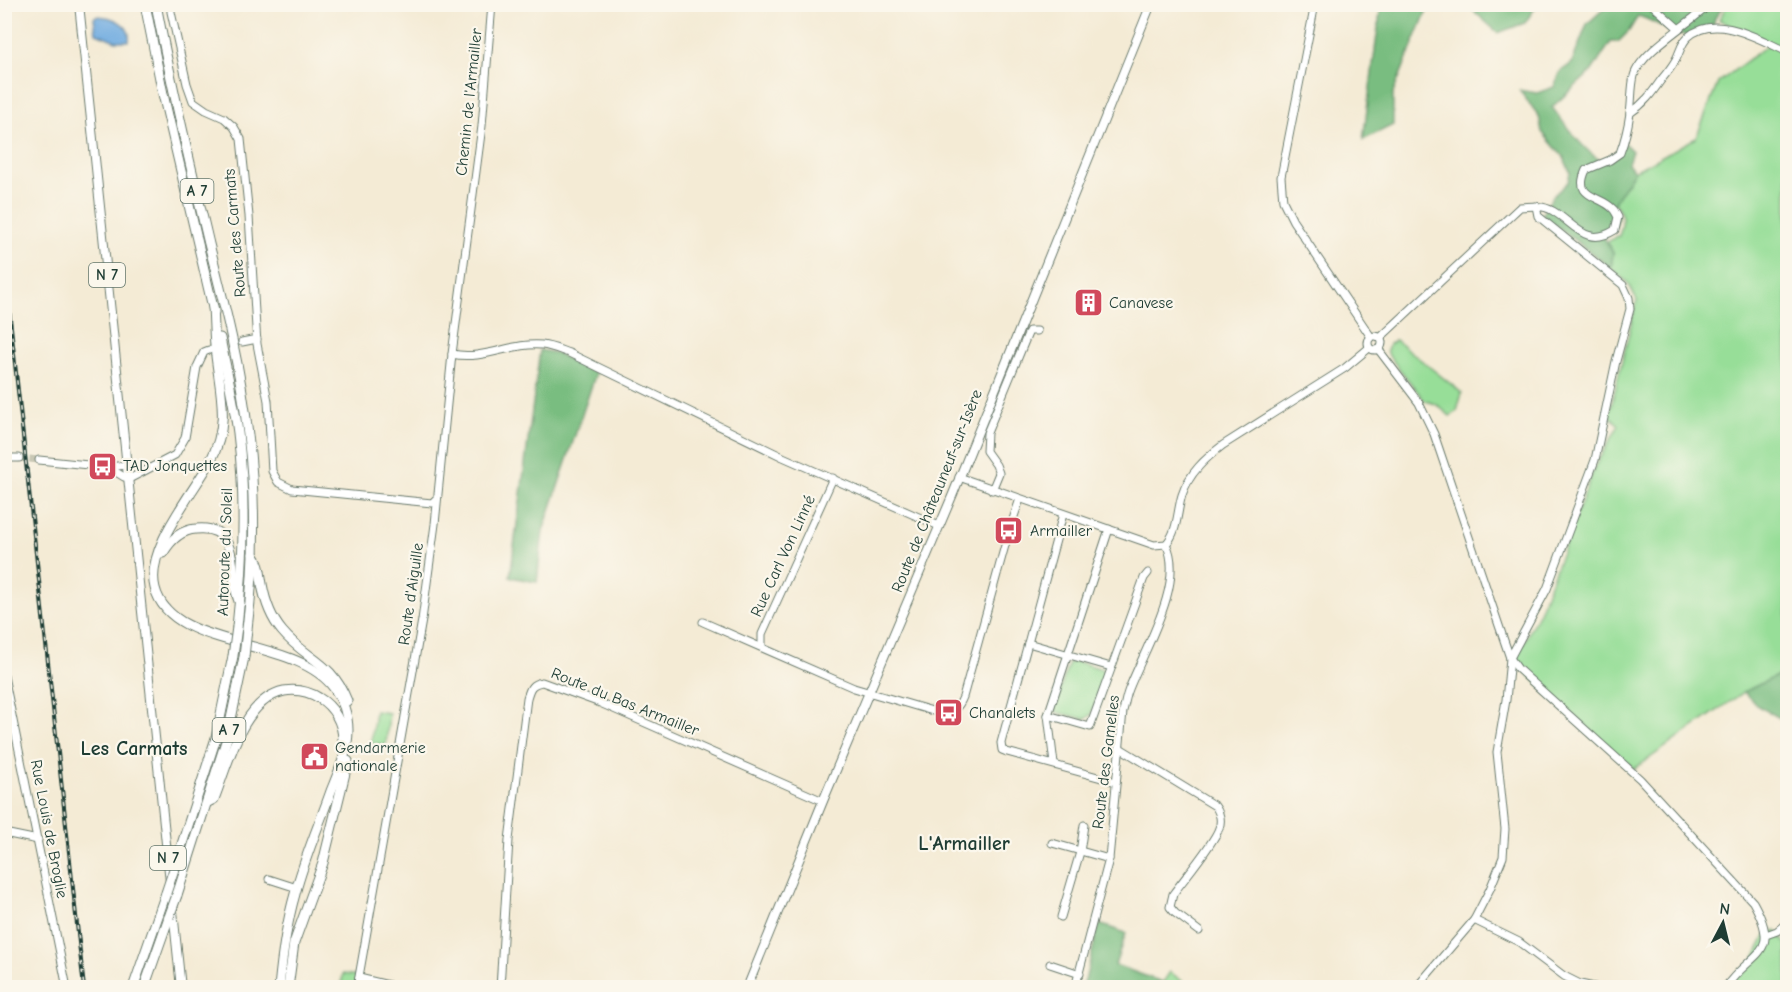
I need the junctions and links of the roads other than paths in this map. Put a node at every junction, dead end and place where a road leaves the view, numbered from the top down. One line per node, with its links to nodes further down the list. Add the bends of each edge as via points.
1 (79, 4): 28 (main road, N 7)
2 (145, 4): 15 (highway, Autoroute du Soleil / A 7)
3 (156, 4): 40 (highway, Autoroute du Soleil / A 7, via 243,398 252,469)
4 (171, 4): 19 (street, Route des Carmats, via 193,100 224,118 241,139)
5 (492, 4): 13 (street, Chemin de l'Armailler)
6 (1151, 4): 30 (main road, Route de Châteauneuf-sur-Isère)
7 (1315, 4): 17 (street, via 1281,177 1283,201)
8 (1651, 4): 10 (street)
9 (1710, 4): 10 (street)
10 (1678, 28): 12 (street, via 1643,60 1634,74)
11 (1788, 52): 12 (street, via 1727,27 1700,30 1689,36 1643,105)
12 (1630, 113): 14 (street, via 1620,153 1586,170 1582,179 1584,190 1612,208 1617,217 1615,230 1604,237 1592,237 1552,210)
13 (472, 202): 24 (street, Route d'Aiguille)
14 (1536, 206): 18 (street, via 1520,207); 48 (street, via 1538,216 1623,285 1630,309 1592,469 1547,589)
15 (213, 306): 42 (highway, Autoroute du Soleil / A 7, via 239,446 243,514); 57 (highway, via 224,409 220,434 211,460 163,541 153,568 155,589 165,610 183,623 294,660 316,671 333,686 344,707 348,729)
16 (1037, 331): 33 (street, via 1029,331 987,433 986,451 999,473)
17 (1371, 337): 18 (street); 21 (street)
18 (1380, 338): 22 (street)
19 (257, 339): 20 (street); 34 (street, Route des Carmats, via 268,401 272,471 278,482 292,489 410,502 432,503)
20 (242, 342)
21 (1369, 348): 22 (street); 39 (street, via 1345,368 1210,455 1186,484 1173,535)
22 (1378, 349): 48 (street, via 1419,403 1434,434)
23 (209, 350): 31 (street, via 197,367 185,438 175,455)
24 (453, 354): 32 (street, via 476,356 542,345 569,353); 34 (street, Route d'Aiguille)
25 (4, 458): 26 (street)
26 (19, 458)
27 (39, 460): 29 (street)
28 (127, 465): 29 (street); 31 (main road, N 7)
29 (108, 467): 31 (street)
30 (959, 477): 33 (street); 37 (main road, Route de Châteauneuf-sur-Isère)
31 (128, 478): 79 (main road, N 7)
32 (834, 478): 37 (street); 46 (street, Rue Carl Von Linné, via 762,633)
33 (992, 490): 35 (street)
34 (437, 498): 75 (street, Route d'Aiguille, via 422,620)
35 (1020, 499): 36 (street); 51 (street, via 958,707 948,713 936,712)
36 (1063, 514): 38 (street); 45 (street)
37 (939, 526): 51 (main road, Route de Châteauneuf-sur-Isère)
38 (1109, 529): 39 (street, via 1154,545); 47 (street)
39 (1166, 544): 54 (street, Route des Gamelles, via 1172,563 1167,598 1128,690)
40 (253, 554): 44 (highway, Autoroute du Soleil / A 7); 52 (highway, via 260,564 265,598 275,620 290,639 334,675)
41 (1148, 573): 49 (street)
42 (240, 603): 44 (highway, Autoroute du Soleil / A 7); 52 (highway, via 234,593 231,554 222,537 195,529 180,534 167,545 157,576 161,595 172,611 192,623 312,664 331,679)
43 (704, 622): 46 (street)
44 (242, 628): 59 (highway, Autoroute du Soleil / A 7, bridge, via 244,657 233,714); 77 (highway, Autoroute du Soleil / A 7, bridge, via 216,738)
45 (1028, 643): 47 (street); 55 (street, via 1002,735 1002,750)
46 (762, 646): 51 (street)
47 (1068, 655): 49 (street); 53 (street)
48 (1510, 658): 69 (street, via 1497,752 1505,829 1503,857); 72 (street, via 1640,779 1723,868 1753,902 1764,921)
49 (1111, 667): 53 (street, via 1090,726)
50 (4, 676): 62 (street, Rue Louis de Broglie)
51 (868, 693): 58 (main road, Route de Châteauneuf-sur-Isère)
52 (348, 702): 81 (highway, via 352,727 349,755 326,853 294,943)
53 (1048, 715): 55 (street)
54 (1120, 748): 56 (street, Route des Gamelles); 71 (street, via 1215,806 1221,817 1218,832 1173,894 1170,906)
55 (1054, 764): 56 (street)
56 (1116, 782): 65 (street, Route des Gamelles)
57 (334, 784): 59 (highway, via 343,743 335,713 320,698 289,690 271,695 243,724 214,799); 67 (highway)
58 (823, 801): 84 (street, Route du Bas Armailler, via 600,703 542,682 534,683 527,698 509,840); 85 (main road, Route de Châteauneuf-sur-Isère)
59 (207, 802): 78 (highway, Autoroute du Soleil / A 7, bridge)
60 (1084, 825): 64 (street)
61 (4, 833): 62 (street)
62 (38, 840): 76 (street, Rue Louis de Broglie)
63 (1052, 843): 64 (street)
64 (1080, 852): 65 (street); 68 (street)
65 (1109, 859): 74 (street, Route des Gamelles)
66 (269, 879): 67 (street)
67 (297, 888): 80 (highway, via 283,947)
68 (1061, 918)
69 (1474, 920): 87 (street); 88 (street, via 1519,942 1572,980)
70 (1788, 922): 72 (street)
71 (1199, 931)
72 (1766, 935): 89 (street, via 1753,960)
73 (1050, 964): 74 (street)
74 (1080, 974): 86 (street, Route des Gamelles)
75 (359, 978): 82 (street, Route d'Aiguille); 83 (street)
76 (67, 987)
77 (133, 987)
78 (144, 987)
79 (182, 987)
80 (279, 987)
81 (288, 987)
82 (357, 987)
83 (401, 987)
84 (500, 987)
85 (747, 987)
86 (1075, 987)
87 (1416, 987)
88 (1599, 987)
89 (1725, 987)

